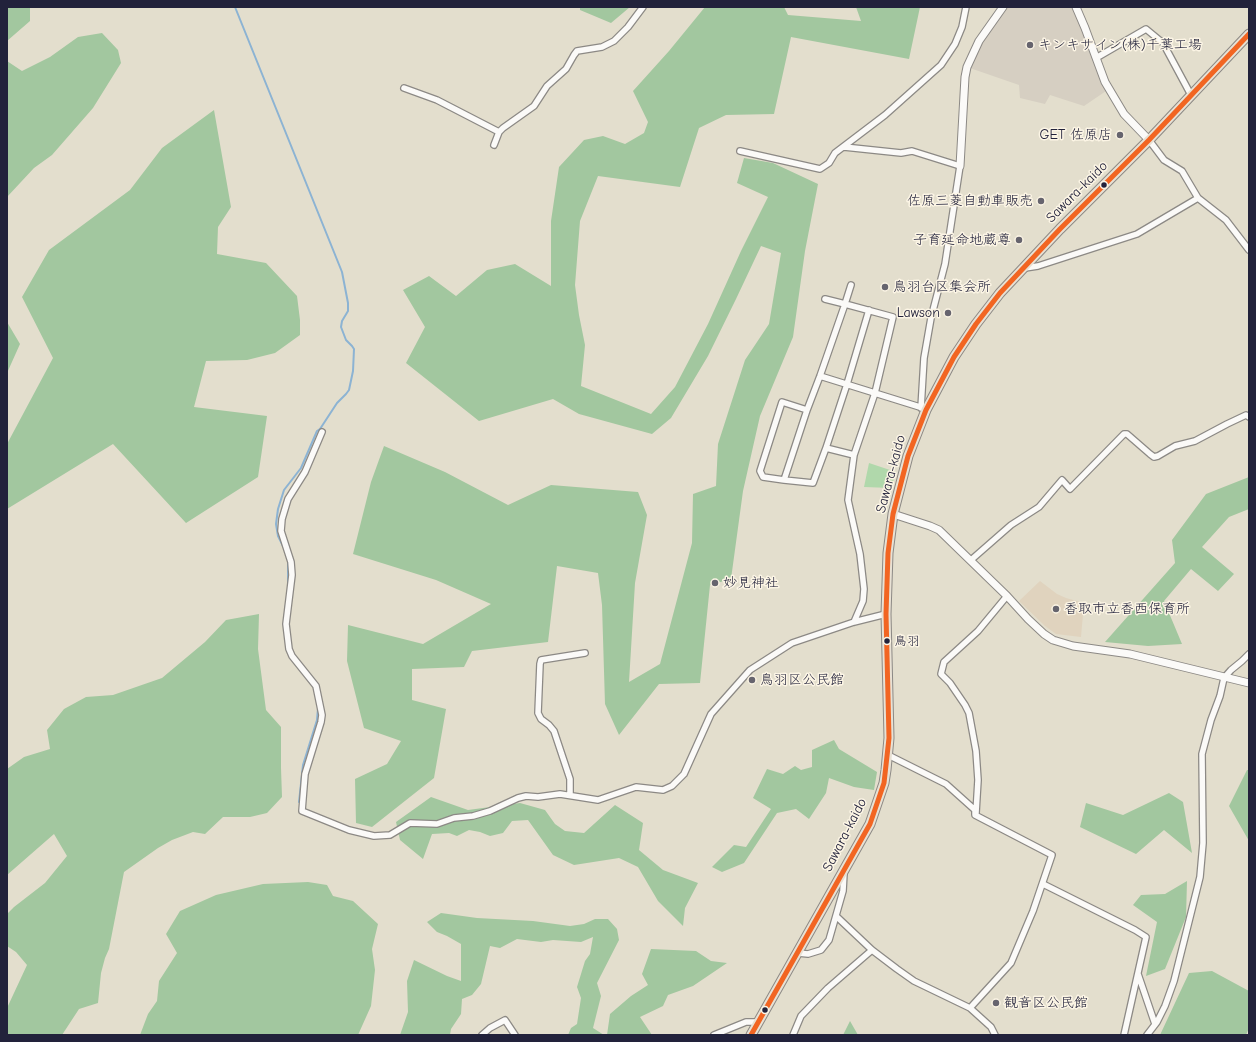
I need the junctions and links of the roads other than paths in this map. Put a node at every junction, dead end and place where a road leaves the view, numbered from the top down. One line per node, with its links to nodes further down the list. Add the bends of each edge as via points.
1 (643, 7): 9 (street, via 614,41 602,47 577,51 566,69 547,86 534,106)
2 (966, 7): 12 (street, via 955,44 941,65 885,115)
3 (1003, 7): 14 (street, via 979,41 967,66)
4 (1076, 7): 6 (street)
5 (1249, 34): 8 (highway, Sawara-kaido)
6 (1096, 58): 8 (street, via 1146,29 1163,44); 10 (street, via 1105,82 1124,114)
7 (404, 88): 9 (street, via 437,100)
8 (1191, 95): 10 (highway, Sawara-kaido)
9 (499, 132): 11 (street)
10 (1149, 140): 15 (street, via 1164,160 1182,171); 17 (highway, Sawara-kaido)
11 (494, 145)
12 (844, 147): 13 (street, via 820,170); 14 (street, via 901,153 912,151)
13 (740, 152)
14 (960, 166): 25 (street, via 945,264 924,358)
15 (1198, 198): 16 (street, via 1226,220); 17 (street, via 1137,234)
16 (1249, 250)
17 (1025, 268): 25 (highway, Sawara-kaido, via 1000,293 976,324)
18 (851, 285): 20 (street)
19 (825, 299): 20 (street)
20 (845, 304): 21 (street); 22 (street)
21 (869, 310): 23 (street); 24 (street, via 894,317)
22 (820, 376): 23 (street); 26 (street)
23 (847, 384): 24 (street); 29 (street)
24 (875, 393): 25 (street); 30 (street)
25 (923, 408): 32 (highway, Sawara-kaido)
26 (807, 410): 31 (street); 31 (street, via 782,402 760,471 763,477)
27 (1249, 417): 33 (street, via 1246,415 1195,441 1175,446 1154,457 1124,434 1070,489 1062,480 1038,507 1011,525)
28 (322, 432): 42 (street, via 303,477 288,498 281,525 292,575 286,624 288,645 292,656 316,686 322,715 305,774 302,811 349,830 374,836 390,835 410,823 437,824 454,818 490,812 526,796)
29 (826, 448): 30 (street); 31 (street, via 813,483)
30 (854, 455): 36 (street, via 848,500 860,554 864,589 863,601)
31 (784, 480)
32 (893, 514): 33 (street, via 939,530); 35 (highway, Sawara-kaido, via 888,553)
33 (971, 560): 34 (street)
34 (1007, 596): 39 (street, via 1053,640 1073,646 1130,654); 43 (street, via 978,631 944,662 941,674 950,683 969,713 978,780)
35 (886, 614): 36 (street); 41 (highway, Sawara-kaido)
36 (854, 622): 42 (street, via 792,643 750,670 711,714 684,774 672,786 663,790 636,787 598,800)
37 (584, 653): 42 (street, via 541,660 540,664 538,713 554,730 570,778)
38 (1249, 654): 39 (street)
39 (1224, 678): 40 (street); 52 (street, via 1202,754 1203,842 1200,877 1174,981)
40 (1249, 683)
41 (888, 755): 43 (street, via 946,784 975,810); 44 (highway, Sawara-kaido, via 884,783 870,824)
42 (570, 795)
43 (976, 815): 45 (street, via 1052,855)
44 (844, 870): 46 (street, via 843,891); 48 (highway, Sawara-kaido)
45 (1043, 884): 49 (street, via 1146,936); 50 (street, via 1011,963)
46 (836, 916): 47 (street); 48 (street, via 829,940 821,950 808,954)
47 (872, 950): 50 (street, via 914,981); 57 (street, via 828,988 801,1016)
48 (798, 953): 51 (highway, Sawara-kaido)
49 (1138, 974): 52 (street); 59 (street)
50 (970, 1008): 58 (street, via 991,1027)
51 (759, 1022): 55 (street, via 746,1022); 56 (highway, Sawara-kaido)
52 (1155, 1024): 60 (street)
53 (482, 1035): 54 (street, via 505,1020)
54 (515, 1035)
55 (714, 1035)
56 (751, 1035)
57 (793, 1035)
58 (995, 1035)
59 (1124, 1035)
60 (1147, 1035)

